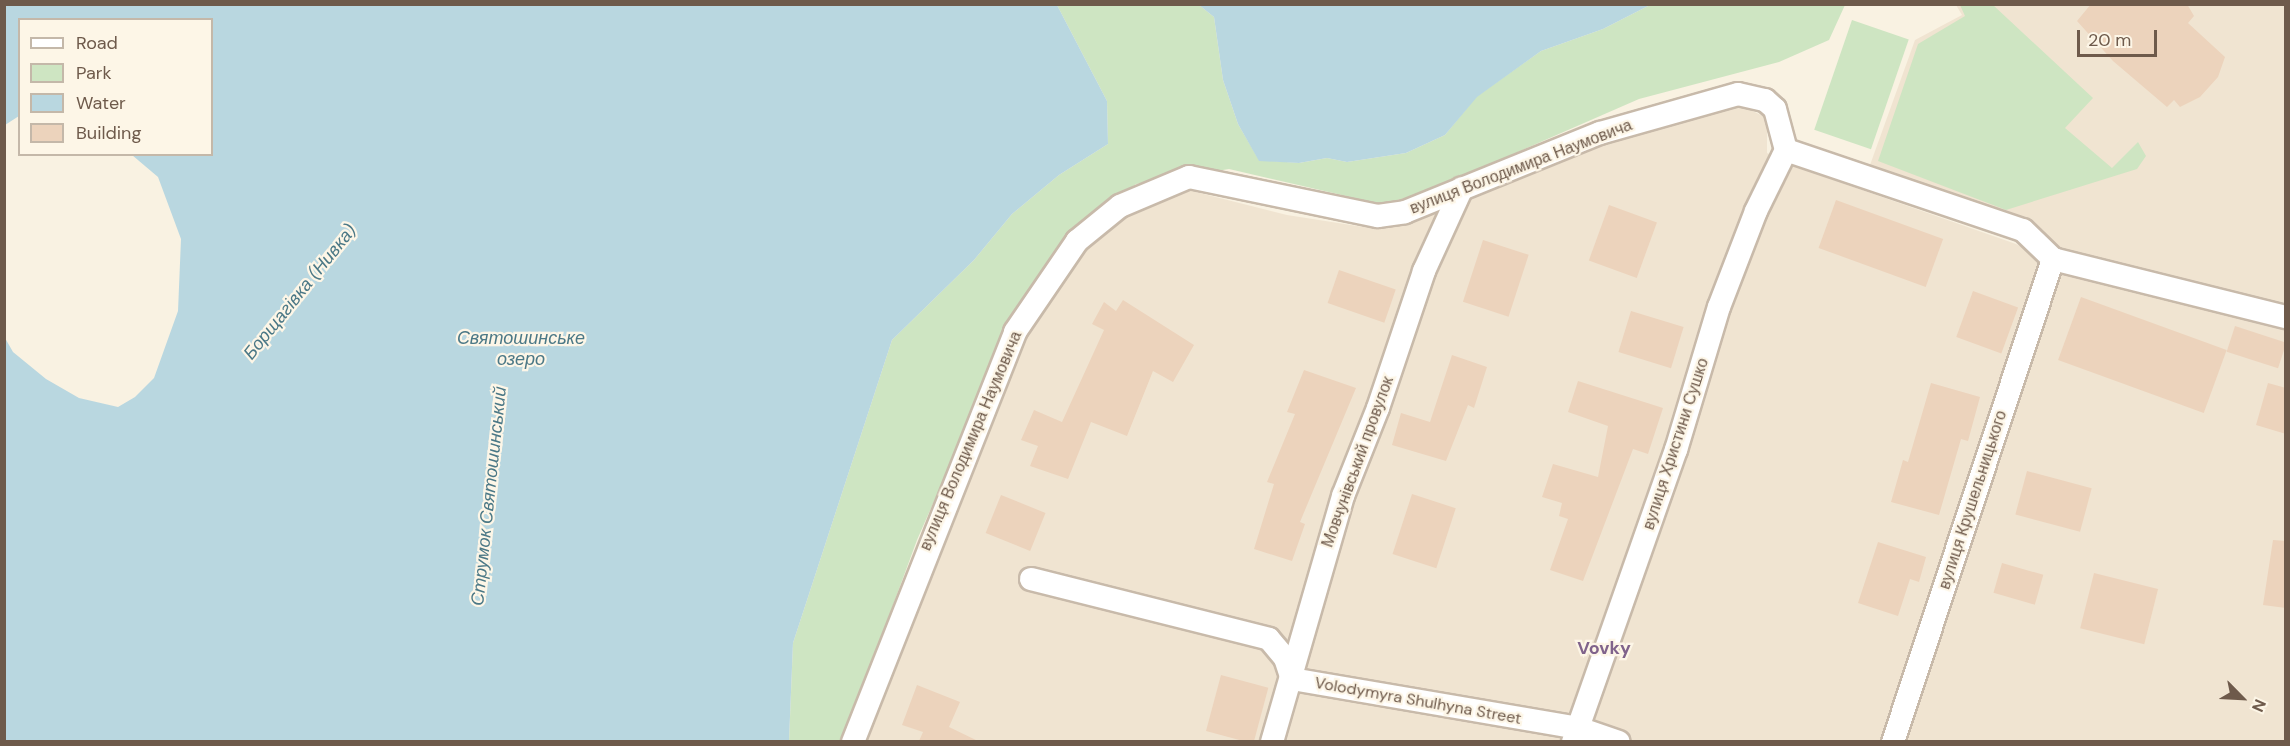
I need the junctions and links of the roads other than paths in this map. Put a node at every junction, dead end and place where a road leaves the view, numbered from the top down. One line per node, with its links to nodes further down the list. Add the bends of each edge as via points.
1 (1786, 150): 2 (street, вулиця Володимира Наумовича, via 1774,110 1765,100 1738,94 1600,133); 3 (street, via 2023,230); 7 (street, вулиця Христини Сушко, via 1755,211 1719,307 1676,450)
2 (1462, 188): 6 (street, Мовчунівський провулок, via 1424,271 1343,495); 8 (street, вулиця Володимира Наумовича, via 1406,212 1378,216 1189,177 1120,206 1077,241 1015,333)
3 (2053, 259): 4 (street); 11 (street, вулиця Крушельницького)
4 (2286, 317)
5 (1031, 579): 6 (street, Volodymyra Shulhyna Street, via 1269,639 1285,658)
6 (1292, 679): 7 (street, Volodymyra Shulhyna Street); 9 (street, Мовчунівський провулок)
7 (1575, 735): 10 (street, Volodymyra Shulhyna Street)
8 (853, 741)
9 (1272, 741)
10 (1619, 741)
11 (1893, 741)

